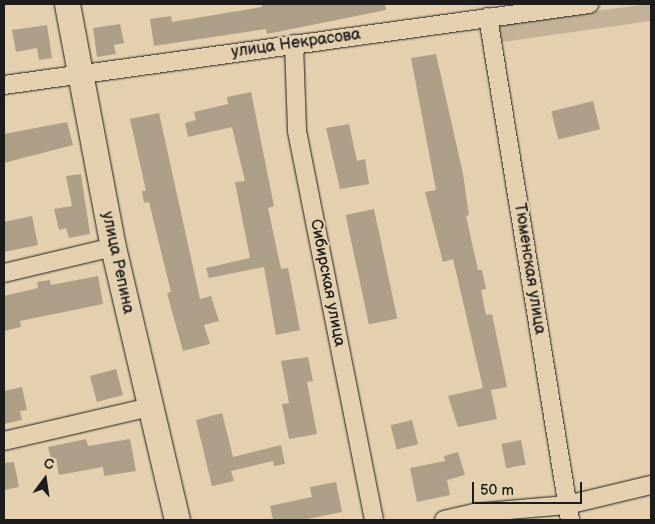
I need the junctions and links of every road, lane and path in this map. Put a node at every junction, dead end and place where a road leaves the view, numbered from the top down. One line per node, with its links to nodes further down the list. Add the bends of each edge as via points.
1 (67, 4): 5 (street, улица Репина)
2 (589, 4): 3 (street, улица Некрасова)
3 (488, 17): 4 (street, улица Некрасова); 12 (street, Тюменская улица)
4 (294, 44): 5 (street, улица Некрасова); 14 (street, Сибирская улица, via 297,131)
5 (80, 74): 6 (street, улица Некрасова); 7 (street, улица Репина)
6 (4, 85)
7 (113, 247): 8 (street); 9 (street, улица Репина)
8 (4, 273)
9 (150, 407): 10 (street); 13 (street, улица Репина)
10 (4, 441)
11 (651, 486): 12 (street)
12 (569, 513): 15 (street, via 474,513)
13 (177, 520)
14 (374, 520)
15 (444, 520)

